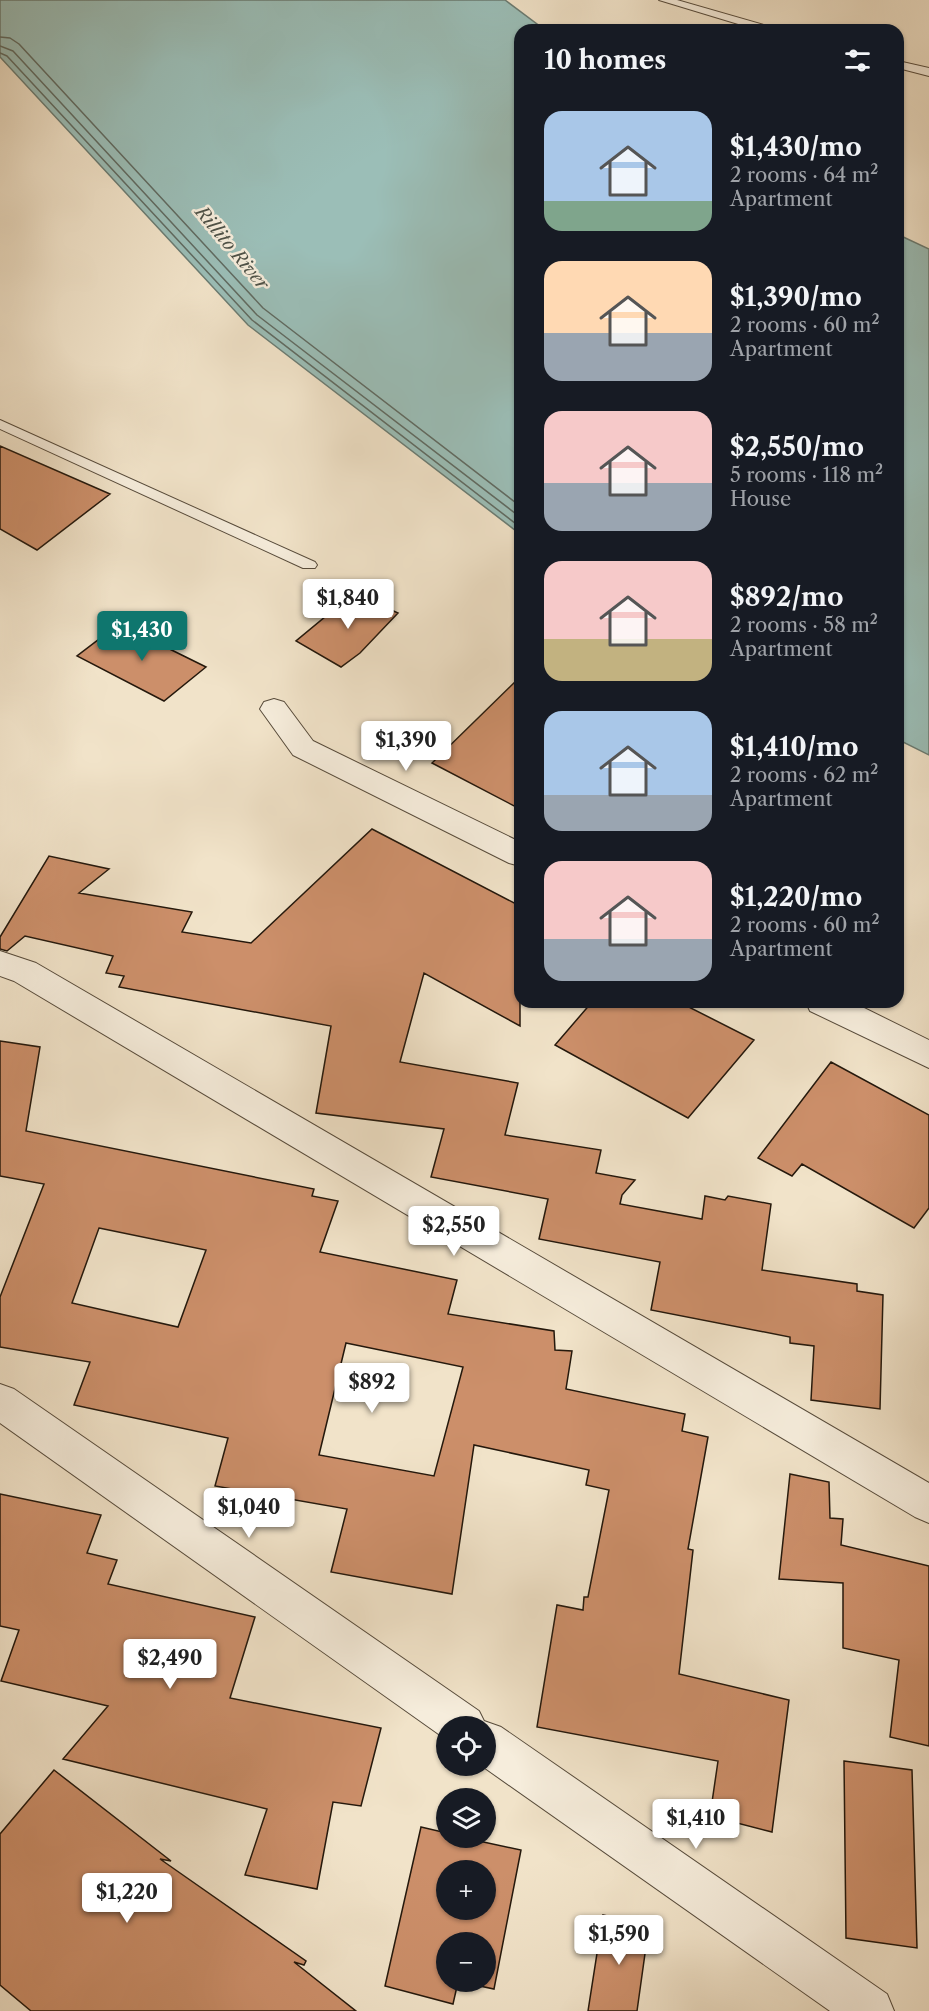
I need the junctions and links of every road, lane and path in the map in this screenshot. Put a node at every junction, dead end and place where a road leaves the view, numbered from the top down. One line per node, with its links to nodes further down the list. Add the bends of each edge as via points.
1 (665, 0): 2 (lane)
2 (749, 24)
3 (904, 66): 4 (lane)
4 (929, 72)
5 (0, 424): 6 (lane)
6 (309, 566)
7 (274, 709): 8 (street, via 303,748)
8 (514, 852)
9 (0, 963): 13 (street, via 25,972)
10 (834, 1008): 11 (street)
11 (929, 1055)
12 (0, 1401): 14 (street)
13 (929, 1504)
14 (450, 1716)
15 (496, 1749): 16 (street)
16 (870, 2011)

